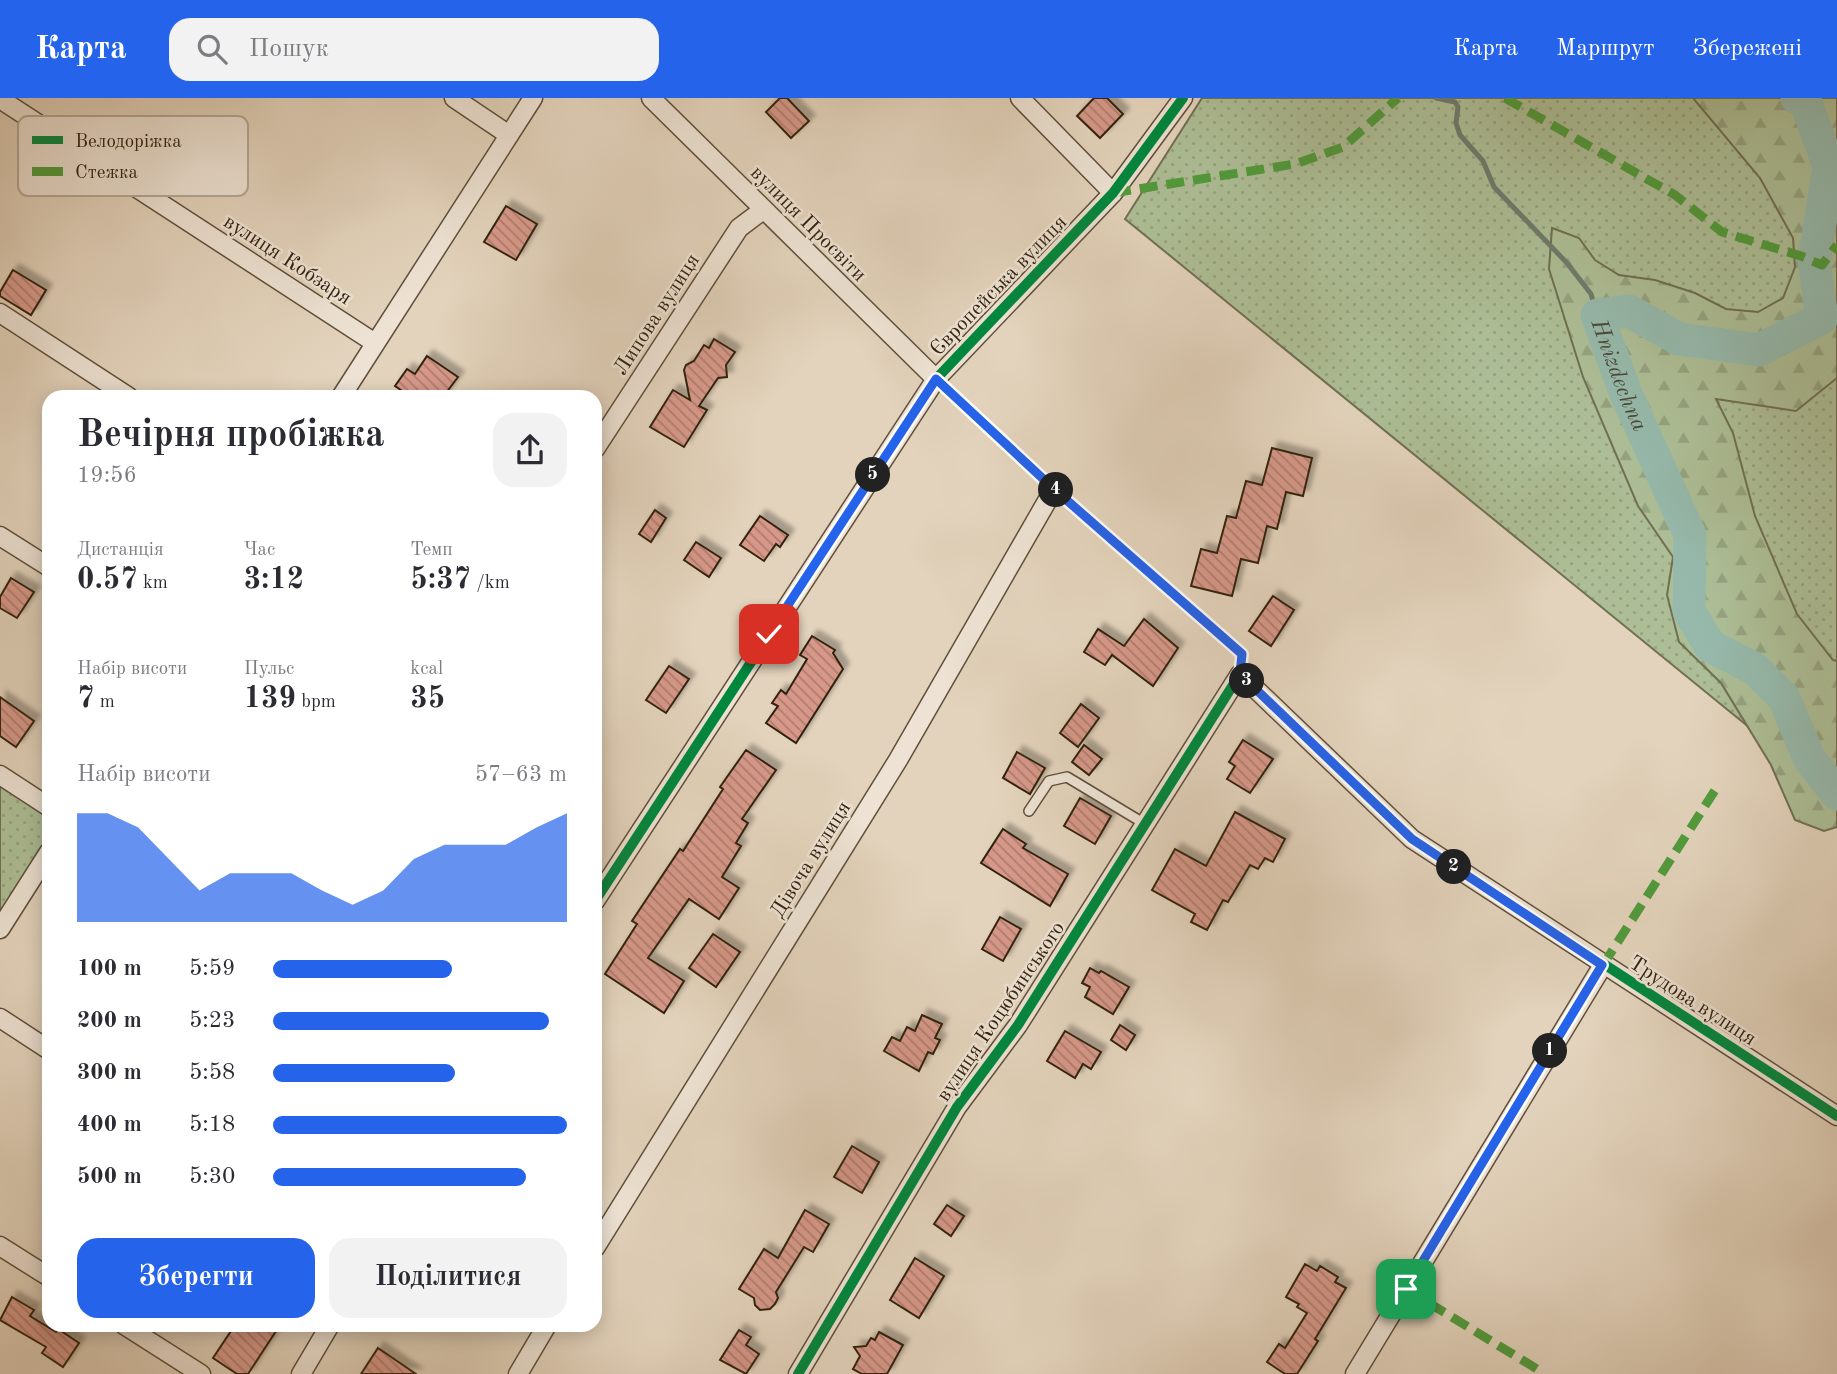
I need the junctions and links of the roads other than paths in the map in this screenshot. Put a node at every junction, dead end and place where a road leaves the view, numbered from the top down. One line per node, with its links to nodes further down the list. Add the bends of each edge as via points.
1 (454, 98): 8 (street)
2 (533, 98): 8 (street)
3 (651, 98): 11 (street, вулиця Просвіти)
4 (1020, 98): 9 (street)
5 (1184, 98): 9 (street, Європейська вулиця)
6 (0, 99): 7 (street, вулиця Кобзаря)
7 (26, 116)
8 (509, 135): 13 (street)
9 (1113, 193): 14 (street, Європейська вулиця)
10 (149, 196): 13 (street, вулиця Кобзаря)
11 (763, 210): 14 (street, вулиця Просвіти); 17 (street, Липова вулиця, via 739,228)
12 (0, 313): 15 (street)
13 (375, 343): 16 (street)
14 (936, 379): 18 (lane); 27 (street, Європейська вулиця)
15 (118, 390)
16 (345, 390)
17 (602, 439)
18 (1054, 489): 21 (lane, via 1242,654); 33 (street, Дівоча вулиця, via 898,760)
19 (0, 536): 20 (street)
20 (42, 563)
21 (1240, 674): 25 (street, вулиця Коцюбинського); 29 (street, Трудова вулиця, via 1412,839)
22 (0, 775): 23 (street)
23 (42, 802)
24 (1030, 811): 25 (lane, via 1049,781 1067,777)
25 (1146, 824): 42 (street, вулиця Коцюбинського, via 1018,1025 957,1107)
26 (42, 863): 28 (street)
27 (602, 884)
28 (0, 929)
29 (1602, 965): 32 (street, Трудова вулиця); 43 (street)
30 (0, 1018): 31 (street)
31 (42, 1045)
32 (1837, 1116)
33 (602, 1237)
34 (0, 1246): 35 (street)
35 (42, 1273)
36 (135, 1332): 39 (street)
37 (326, 1332): 40 (street)
38 (543, 1332): 41 (street)
39 (201, 1374)
40 (301, 1374)
41 (518, 1374)
42 (798, 1374)
43 (1355, 1374)

